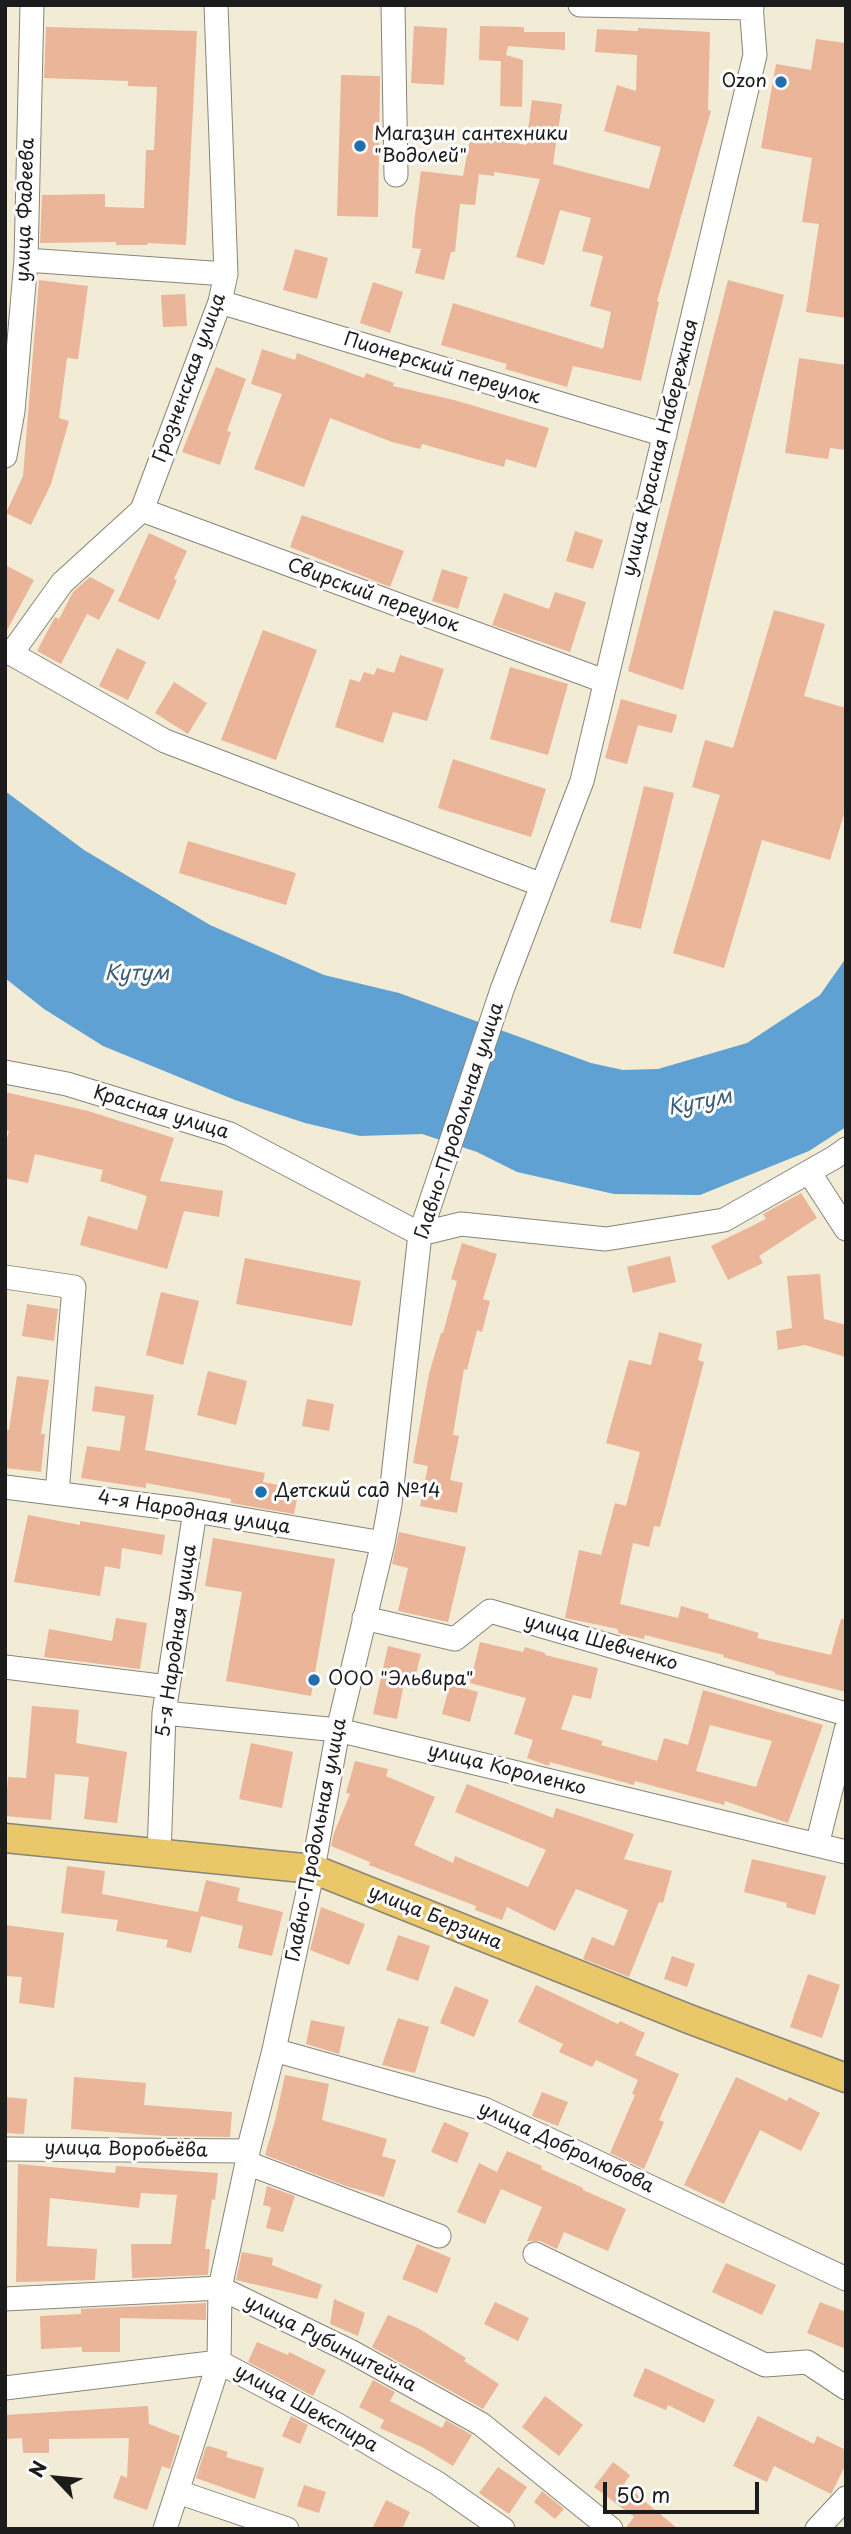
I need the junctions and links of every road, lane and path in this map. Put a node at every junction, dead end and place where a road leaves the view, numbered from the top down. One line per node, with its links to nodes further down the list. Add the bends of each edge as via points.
1 (32, 5): 7 (street, улица Фадеева)
2 (216, 5): 8 (street, Грозненская улица)
3 (393, 5): 6 (street)
4 (580, 5): 5 (street)
5 (751, 7): 10 (street, улица Красная Набережная, via 755,55)
6 (396, 175)
7 (26, 260): 8 (street); 11 (street, улица Фадеева)
8 (226, 274): 9 (street, Грозненская улица)
9 (220, 302): 10 (street, Пионерский переулок); 12 (street, Грозненская улица)
10 (665, 435): 14 (street, улица Красная Набережная)
11 (5, 456)
12 (142, 510): 13 (street, Грозненская улица, via 62,583); 14 (street, Свирский переулок)
13 (8, 652): 15 (street, via 165,741)
14 (604, 681): 15 (street, улица Красная Набережная, via 582,781)
15 (542, 885): 16 (street, улица Красная Набережная)
16 (503, 987): 21 (street, Главно-Продольная улица)
17 (5, 1072): 21 (street, Красная улица, via 67,1084 230,1134)
18 (846, 1149): 19 (street)
19 (809, 1172): 20 (street); 21 (street, via 724,1220 606,1239 461,1224)
20 (846, 1229)
21 (421, 1234): 26 (street, Главно-Продольная улица)
22 (5, 1277): 24 (street, via 74,1287)
23 (5, 1487): 24 (street, 4-я Народная улица)
24 (57, 1493): 25 (street, 4-я Народная улица)
25 (195, 1511): 26 (street, 4-я Народная улица); 29 (street, 5-я Народная улица)
26 (383, 1543): 27 (street, Главно-Продольная улица)
27 (364, 1618): 31 (street, улица Шевченко, via 455,1639 490,1611); 32 (street, Главно-Продольная улица)
28 (5, 1667): 29 (street)
29 (168, 1687): 30 (street, 5-я Народная улица)
30 (163, 1713): 32 (street, улица Короленко); 37 (street, 5-я Народная улица)
31 (846, 1714)
32 (338, 1730): 35 (street, улица Короленко); 38 (street, Главно-Продольная улица)
33 (846, 1730): 35 (street)
34 (5, 1838): 37 (main road, улица Берзина)
35 (817, 1845): 36 (street, улица Короленко)
36 (846, 1852)
37 (159, 1855): 38 (main road, улица Берзина)
38 (313, 1869): 39 (street, Главно-Продольная улица); 40 (main road, улица Берзина)
39 (274, 2050): 42 (street, Главно-Продольная улица); 45 (street, улица Добролюбова, via 484,2109)
40 (846, 2078)
41 (5, 2149): 42 (street, улица Воробьёва)
42 (247, 2157): 43 (street); 46 (street, Главно-Продольная улица)
43 (439, 2236)
44 (535, 2254): 50 (street, via 765,2365 807,2362)
45 (846, 2279)
46 (220, 2288): 47 (street, улица Рубинштейна); 48 (street, Главно-Продольная улица); 56 (street, улица Рубинштейна, via 350,2351 481,2424)
47 (5, 2299)
48 (219, 2362): 49 (street, улица Шекспира); 51 (street, Главно-Продольная улица); 55 (street, улица Шекспира, via 437,2483)
49 (5, 2388)
50 (846, 2388)
51 (178, 2491): 53 (street, Главно-Продольная улица); 54 (street)
52 (846, 2498): 57 (street)
53 (165, 2529)
54 (287, 2529)
55 (503, 2529)
56 (611, 2529)
57 (817, 2529)

